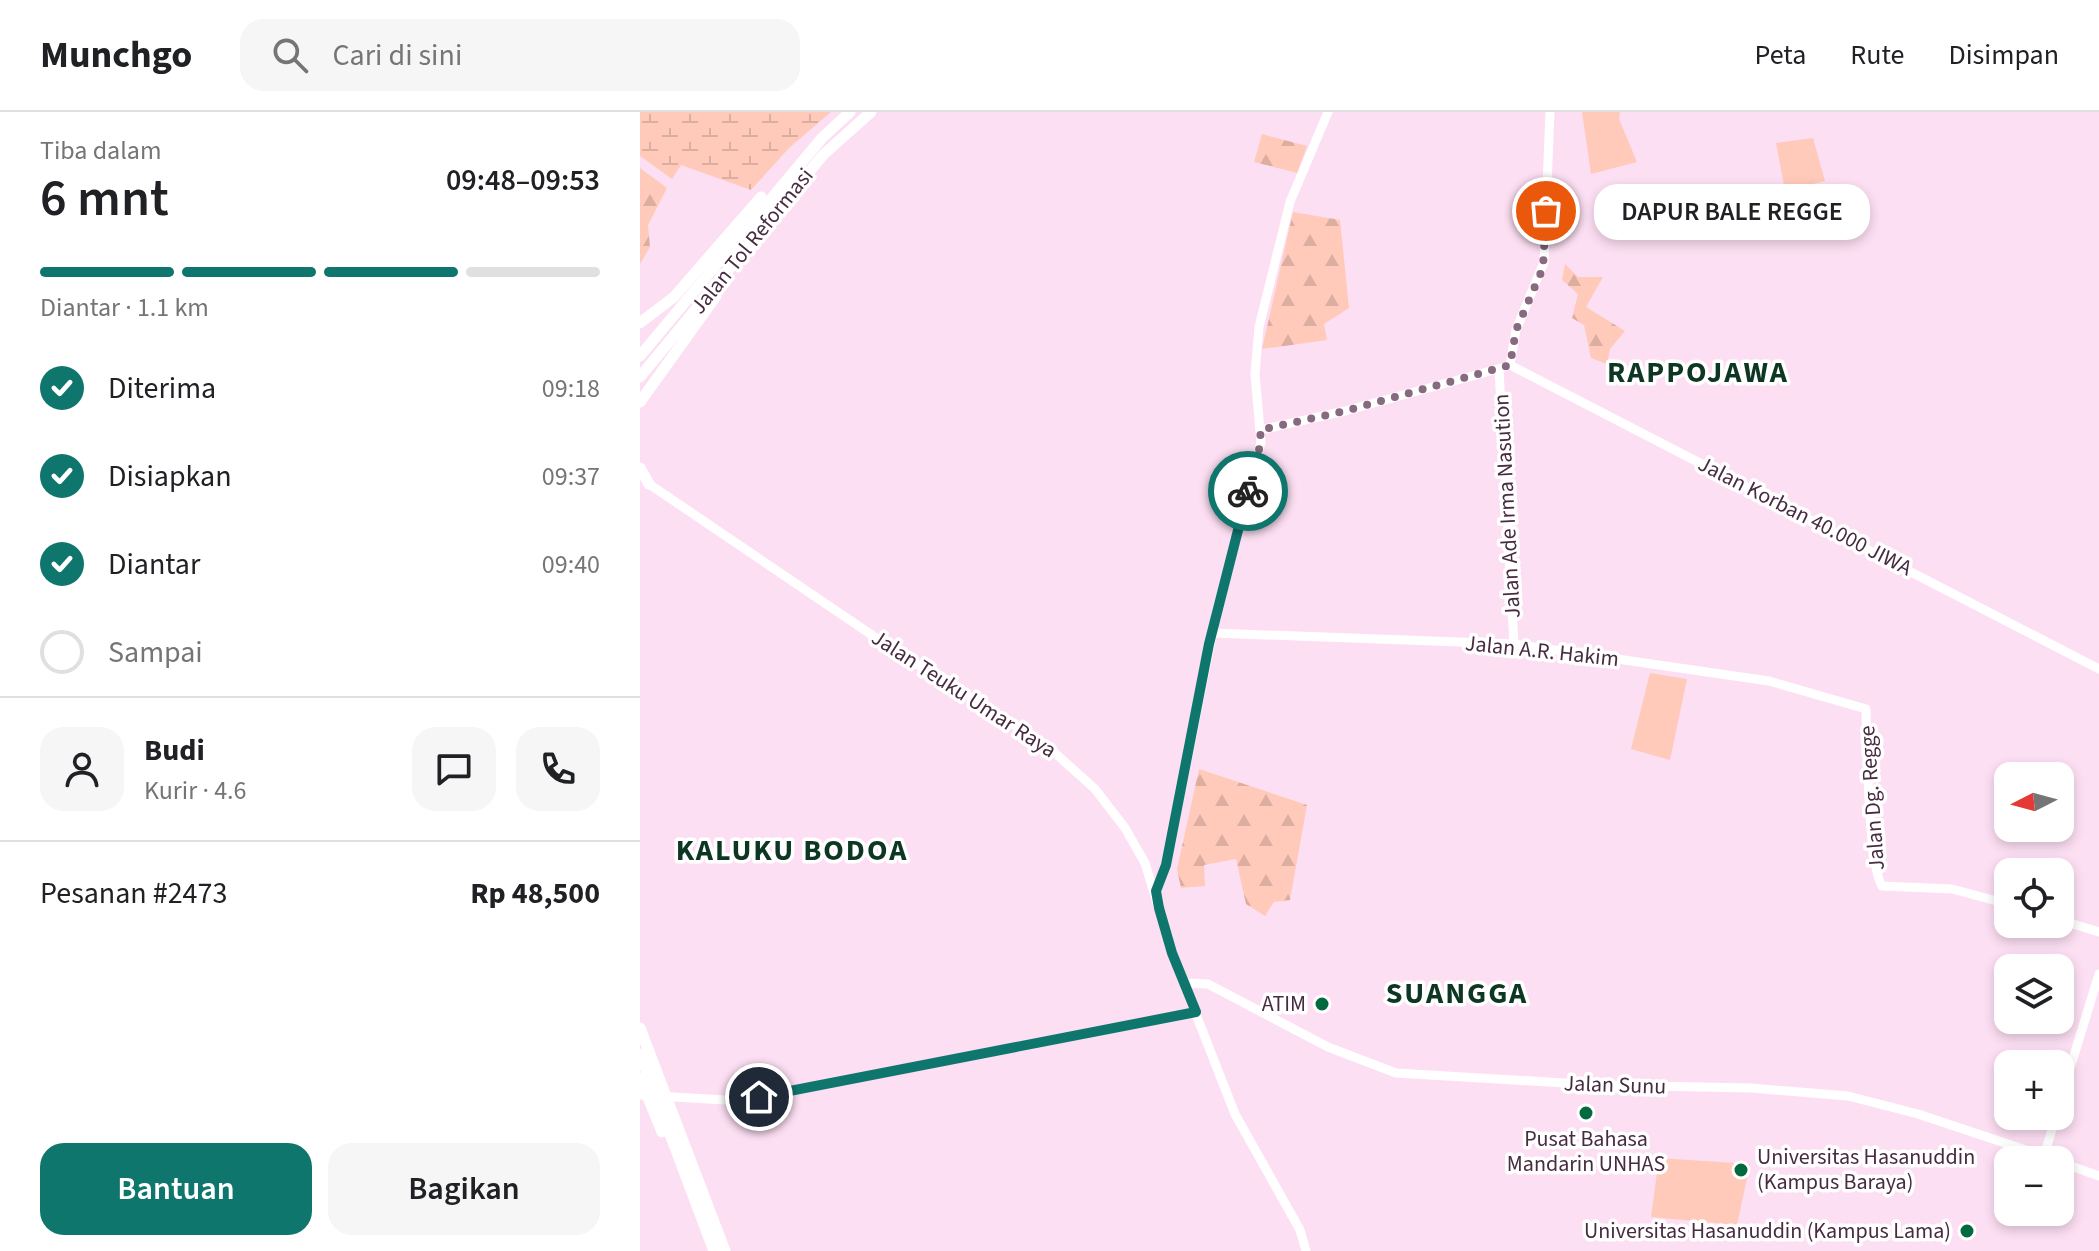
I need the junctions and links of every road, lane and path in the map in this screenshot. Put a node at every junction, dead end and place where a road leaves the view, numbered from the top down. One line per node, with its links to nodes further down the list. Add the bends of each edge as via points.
1 (850, 112): 5 (highway, Jalan Tol Reformasi)
2 (871, 112): 6 (highway, Jalan Tol Reformasi)
3 (1328, 112): 12 (street, via 1286,214 1259,327 1255,374)
4 (1550, 112): 9 (street, Jalan Ade Irma Nasution, via 1544,262)
5 (822, 138): 7 (highway, via 782,173 674,297); 8 (highway, Jalan Tol Reformasi)
6 (823, 155): 10 (highway, Jalan Tol Reformasi); 11 (highway)
7 (640, 323)
8 (640, 356)
9 (1504, 367): 12 (street); 16 (street, Jalan Ade Irma Nasution); 17 (street, Jalan Korban 40.000 JIWA)
10 (640, 377)
11 (640, 402)
12 (1260, 430): 15 (street)
13 (640, 468): 14 (highway)
14 (645, 481): 19 (street, Jalan Teuku Umar Raya, via 1063,759 1119,819)
15 (1212, 633): 16 (street, Jalan A.R. Hakim); 19 (street)
16 (1514, 644): 18 (street, Jalan A.R. Hakim, via 1769,681)
17 (2099, 669)
18 (1866, 709): 20 (street, Jalan Dg. Regge, via 1874,854 1882,886 1952,889)
19 (1156, 891): 24 (street, Jalan Teuku Umar Raya)
20 (1994, 900)
21 (2074, 924): 22 (street)
22 (2099, 932)
23 (2099, 974): 28 (street)
24 (1186, 986): 25 (street, Jalan Teuku Umar Raya); 31 (street, Jalan Sunu, via 1208,984 1328,1047 1396,1073 1848,1096)
25 (1194, 1008): 30 (street, via 775,1094 703,1100); 36 (street, Jalan Teuku Umar Raya, via 1241,1128 1278,1189)
26 (640, 1028): 35 (highway)
27 (640, 1054): 34 (highway)
28 (2074, 1055)
29 (640, 1078): 34 (highway)
30 (640, 1095)
31 (2014, 1146)
32 (2074, 1167): 33 (street, Jalan Sunu)
33 (2099, 1176)
34 (712, 1251)
35 (725, 1251)
36 (1306, 1251)

